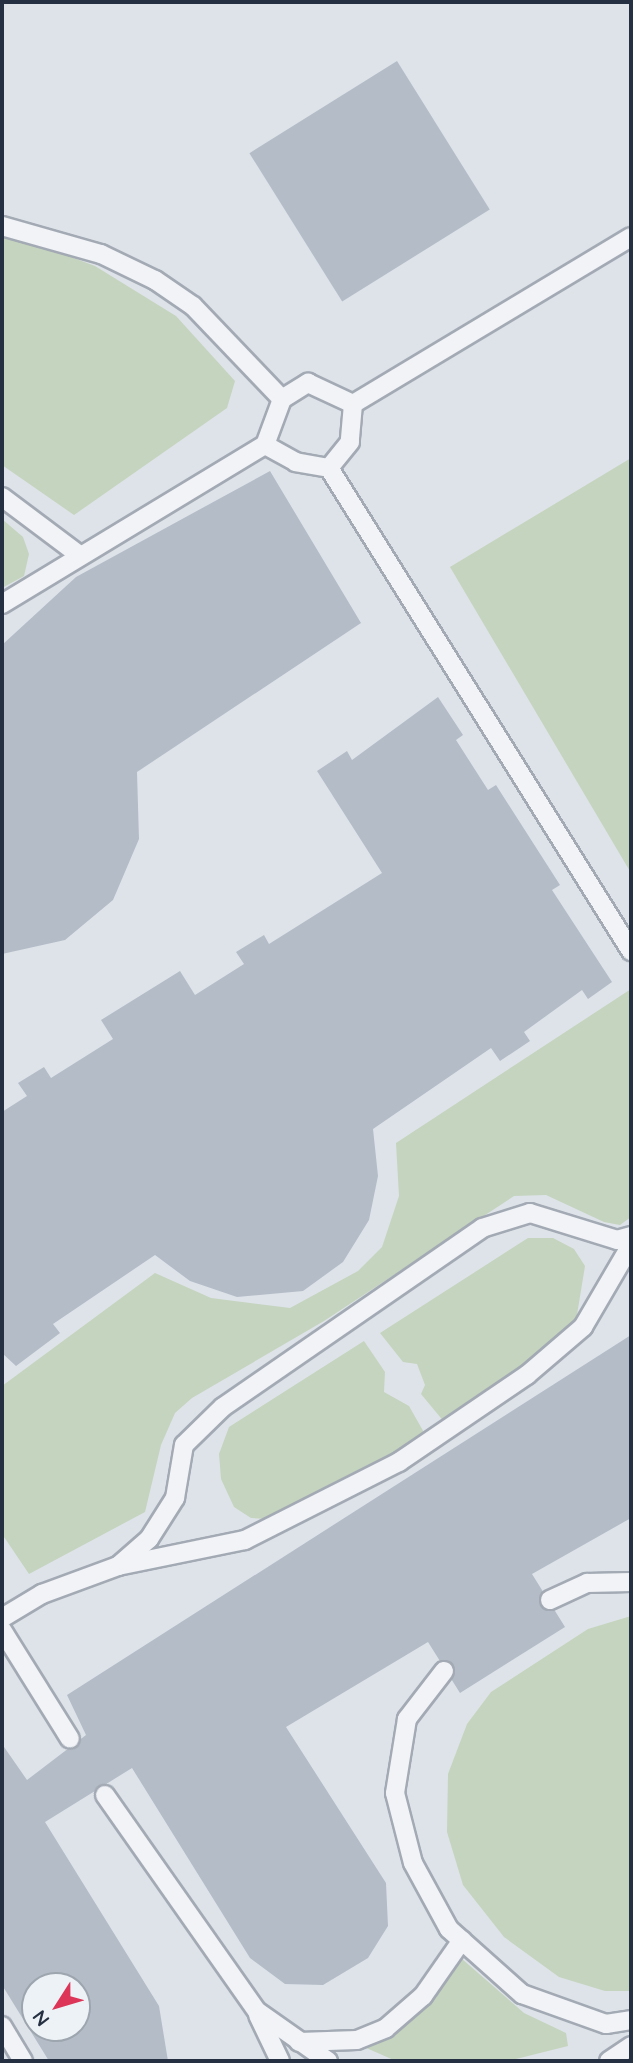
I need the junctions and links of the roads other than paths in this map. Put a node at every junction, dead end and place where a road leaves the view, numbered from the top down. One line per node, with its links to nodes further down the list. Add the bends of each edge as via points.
1 (2, 226): 3 (lane, via 101,254 155,279 193,306)
2 (631, 237): 4 (lane)
3 (282, 399): 4 (lane, via 308,383); 5 (lane)
4 (353, 404): 6 (lane, via 350,442)
5 (265, 445): 6 (lane, via 296,462); 8 (lane)
6 (328, 468): 10 (lane)
7 (2, 497): 8 (lane)
8 (78, 554): 9 (lane)
9 (2, 604)
10 (631, 951)
11 (631, 1236): 13 (lane, via 617,1240 530,1213 482,1228 223,1406 184,1446 175,1498 149,1539)
12 (631, 1245): 13 (lane, via 583,1327 554,1354 399,1462 245,1540)
13 (118, 1566): 16 (lane, via 42,1594)
14 (631, 1582): 15 (lane, via 587,1583)
15 (550, 1600)
16 (2, 1618)
17 (2, 1630): 19 (lane)
18 (444, 1671): 21 (lane, via 407,1719 395,1793 413,1863)
19 (70, 1739)
20 (105, 1795): 22 (lane)
21 (461, 1940): 23 (lane, via 522,1994 606,2024); 25 (lane, via 423,1996 386,2028 357,2040)
22 (257, 2011): 25 (lane); 28 (lane)
23 (631, 2020)
24 (2, 2026): 27 (lane)
25 (298, 2042): 29 (lane)
26 (631, 2046): 30 (lane)
27 (23, 2061)
28 (280, 2061)
29 (328, 2061)
30 (609, 2061)

